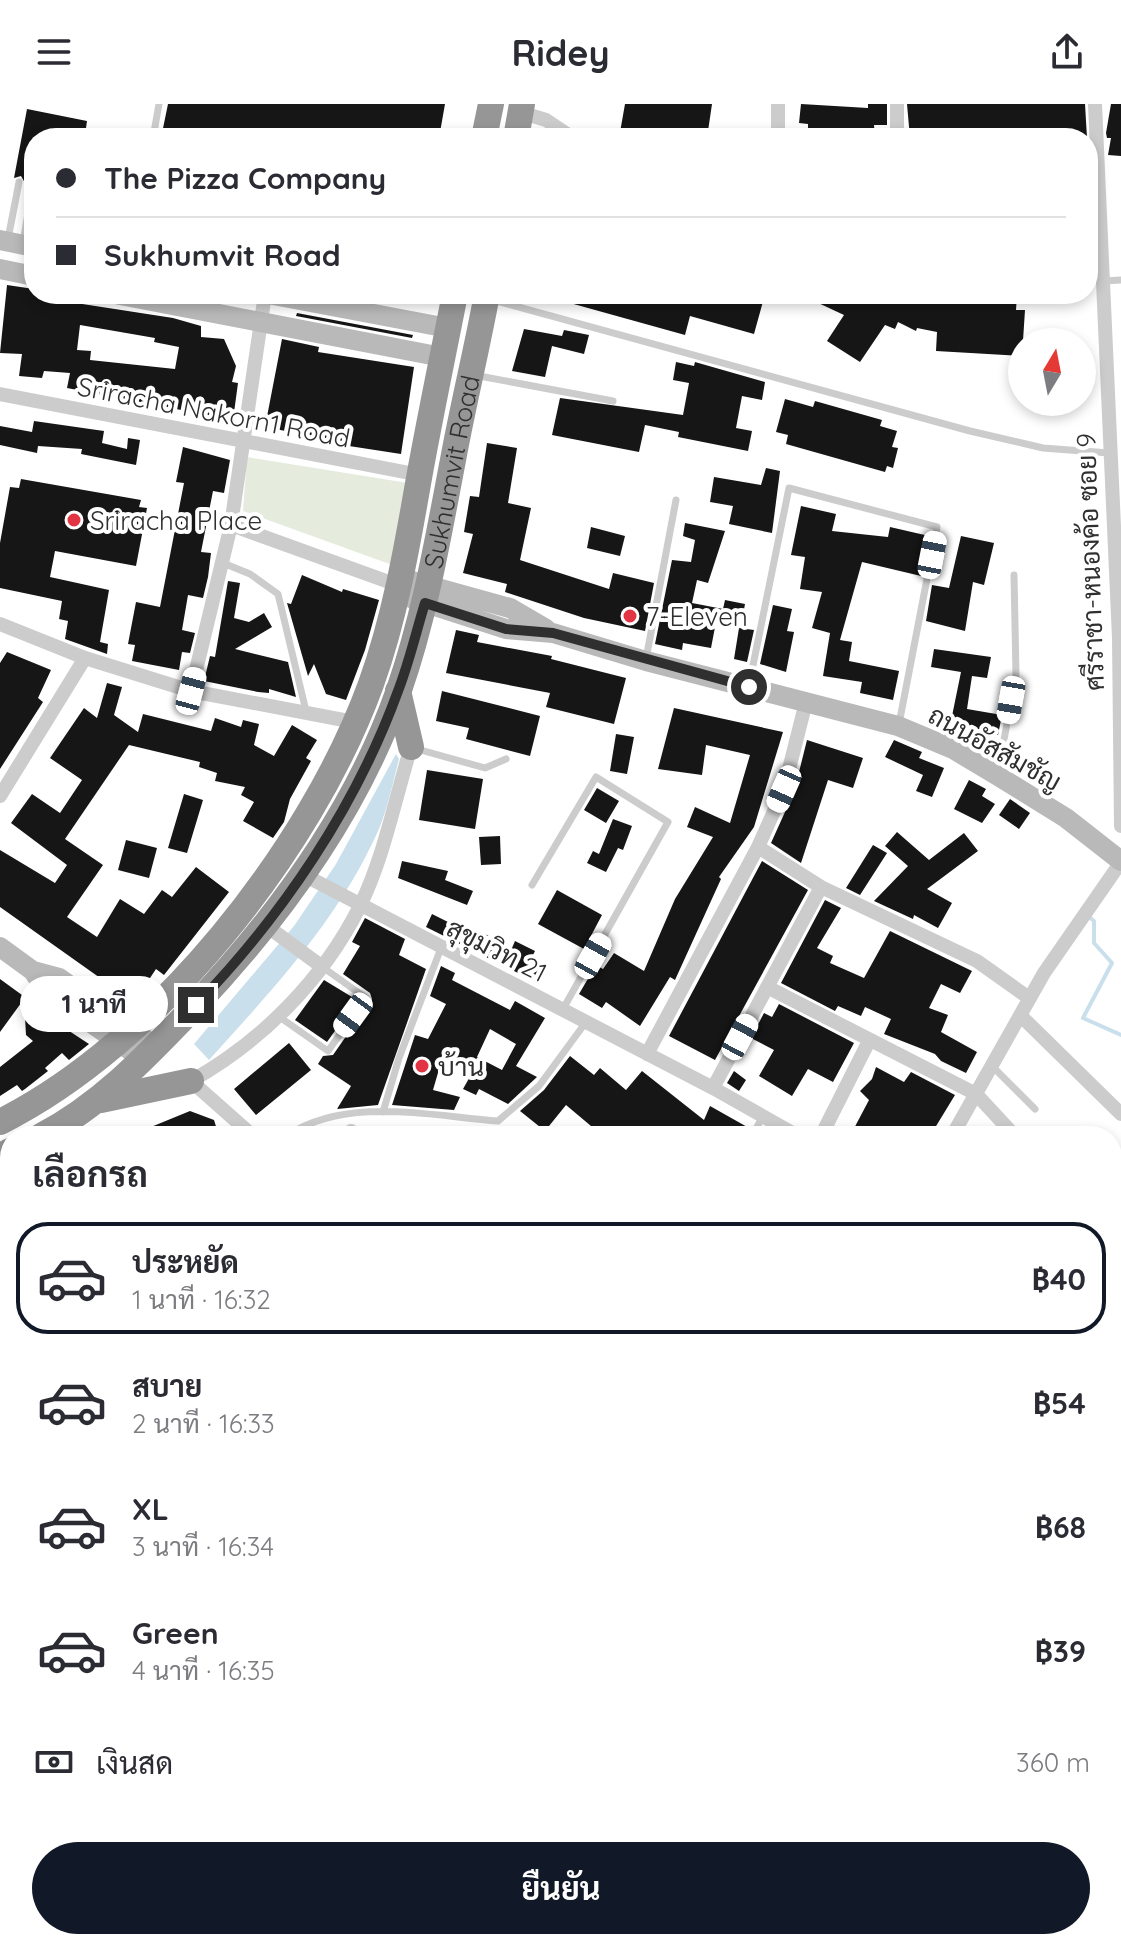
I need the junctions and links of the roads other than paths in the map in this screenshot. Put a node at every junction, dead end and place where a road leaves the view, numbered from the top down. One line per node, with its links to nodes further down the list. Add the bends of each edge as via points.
1 (159, 104): 7 (lane)
2 (491, 104): 8 (highway)
3 (778, 104): 10 (street)
4 (897, 104): 11 (street)
5 (1095, 104): 12 (street, ศรีราชา-หนองค้อ ซอย 9)
6 (519, 118): 9 (street, via 546,120)
7 (155, 128)
8 (486, 128)
9 (558, 128)
10 (778, 128)
11 (897, 128)
12 (1096, 128)
13 (1098, 170): 20 (street, ศรีราชา-หนองค้อ ซอย 9)
14 (19, 182): 16 (lane)
15 (24, 216): 16 (lane)
16 (16, 243)
17 (0, 269): 18 (main road)
18 (24, 274)
19 (1121, 280): 20 (lane)
20 (1103, 281): 30 (street, ศรีราชา-หนองค้อ ซอย 9)
21 (163, 304): 27 (main road)
22 (265, 304): 27 (street)
23 (320, 304): 28 (main road)
24 (453, 304): 28 (highway, Sukhumvit Road)
25 (485, 304): 31 (highway, Sukhumvit Road)
26 (516, 304): 35 (lane, via 970,431 1043,448)
27 (260, 324): 29 (main road); 34 (street)
28 (448, 328): 29 (highway, Sukhumvit Road)
29 (442, 357): 36 (highway, Sukhumvit Road)
30 (1114, 362): 35 (street, ศรีราชา-หนองค้อ ซอย 9)
31 (469, 374): 33 (lane); 43 (highway, Sukhumvit Road)
32 (0, 394): 34 (street, Sriracha Nakorn1 Road)
33 (613, 401)
34 (243, 442): 36 (street, Sriracha Nakorn1 Road); 39 (street)
35 (1109, 453): 38 (street, ศรีราชา-หนองค้อ ซอย 9)
36 (420, 475): 42 (highway, Sukhumvit Road)
37 (676, 500): 47 (lane)
38 (1116, 508): 45 (street, ศรีราชา-หนองค้อ ซอย 9)
39 (231, 525): 40 (street); 42 (street)
40 (223, 563): 49 (street); 51 (lane, via 278,594)
41 (1014, 575): 56 (lane, via 1016,675)
42 (400, 586): 43 (main road, ถนนอัสสัมชัญ); 52 (highway, Sukhumvit Road)
43 (427, 594): 47 (main road, ถนนอัสสัมชัญ, via 510,608 553,633); 54 (highway, Sukhumvit Road, via 398,691)
44 (0, 624): 46 (street)
45 (1120, 638): 58 (street, ศรีราชา-หนองค้อ ซอย 9)
46 (85, 658): 49 (street); 57 (street)
47 (646, 661): 48 (main road, ถนนอัสสัมชัญ)
48 (749, 687): 50 (main road, ถนนอัสสัมชัญ); 53 (lane, via 789,488 826,495 937,527)
49 (191, 691): 51 (street)
50 (806, 702): 53 (main road, ถนนอัสสัมชัญ); 59 (street, via 784,789)
51 (306, 714): 52 (street)
52 (354, 722): 75 (highway, Sukhumvit Road, via 331,774 260,885 201,960)
53 (898, 726): 56 (main road, ถนนอัสสัมชัญ, via 953,749)
54 (393, 745): 55 (lane, via 485,768); 61 (highway, via 345,806); 64 (street)
55 (506, 759)
56 (998, 776): 60 (main road, ถนนอัสสัมชัญ, via 1066,818)
57 (0, 796)
58 (1121, 826)
59 (758, 847): 63 (street); 78 (street)
60 (1121, 861): 70 (street)
61 (312, 879): 64 (street, สุขุมวิท 21); 65 (highway)
62 (532, 885): 71 (lane, via 596,777 668,822)
63 (821, 887): 69 (street); 70 (street, via 977,961)
64 (360, 905): 67 (street, สุขุมวิท 21); 68 (street)
65 (272, 930): 68 (street); 77 (highway)
66 (0, 947): 75 (main road, via 33,971 59,978)
67 (441, 948): 71 (street, สุขุมวิท 21); 85 (lane)
68 (321, 966): 72 (street); 72 (lane, via 366,998 328,1051)
69 (767, 987): 76 (street); 81 (street)
70 (1029, 998): 73 (street)
71 (562, 1009): 74 (street, สุขุมวิท 21)
72 (278, 1016): 80 (street, via 231,1058)
73 (1022, 1017): 79 (street); 86 (street)
74 (586, 1022): 78 (street, สุขุมวิท 21); 85 (lane, via 539,1086 498,1121)
75 (126, 1035): 77 (main road); 88 (highway, Sukhumvit Road, via 42,1101)
76 (869, 1041): 82 (street); 94 (street)
77 (150, 1053): 83 (highway)
78 (647, 1054): 81 (street, สุขุมวิท 21)
79 (993, 1067): 82 (street); 84 (lane)
80 (191, 1081): 83 (highway); 90 (street)
81 (713, 1088): 87 (street, สุขุมวิท 21)
82 (976, 1094): 95 (street); 96 (street)
83 (96, 1101): 89 (highway)
84 (1035, 1109)
85 (383, 1112): 91 (lane, via 337,1113)
86 (1121, 1114)
87 (763, 1116): 92 (lane); 93 (street, สุขุมวิท 21)
88 (0, 1122)
89 (75, 1126)
90 (242, 1126)
91 (304, 1126)
92 (758, 1126)
93 (780, 1126)
94 (826, 1126)
95 (958, 1126)
96 (1006, 1126)

